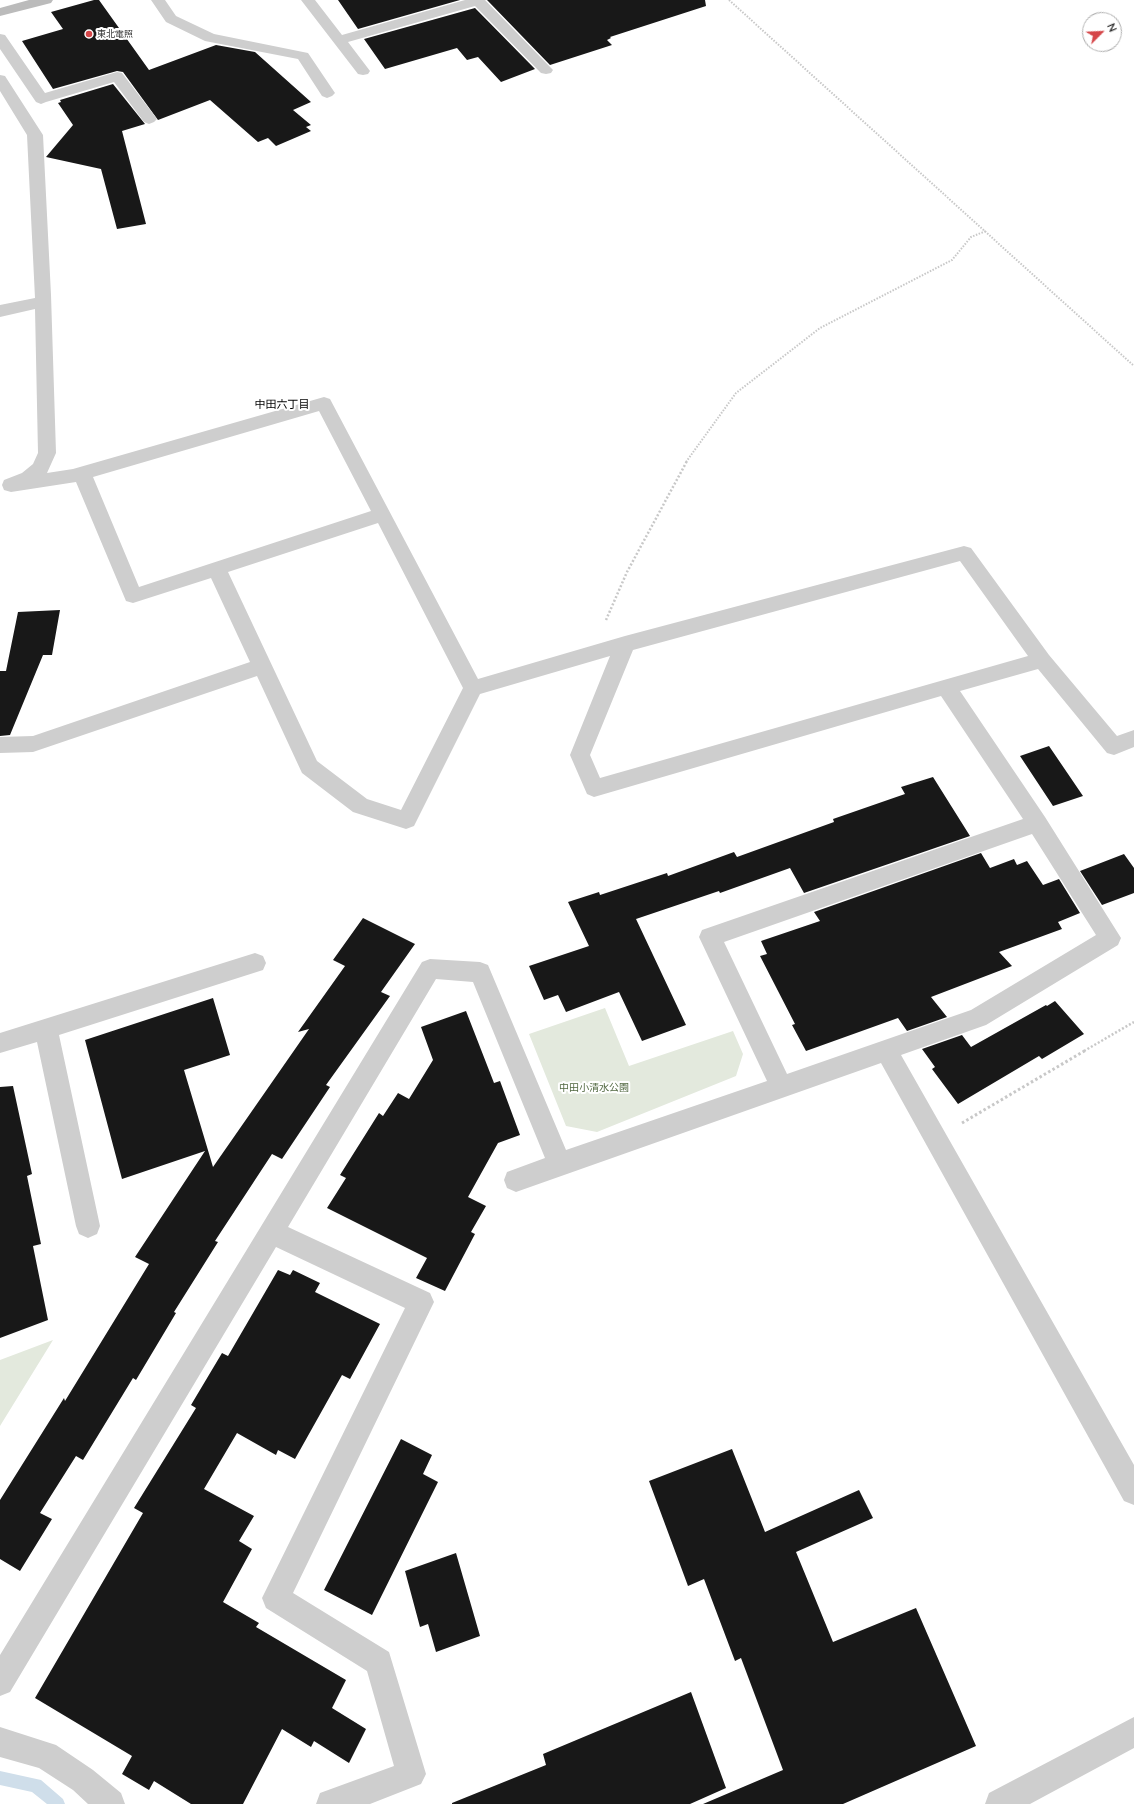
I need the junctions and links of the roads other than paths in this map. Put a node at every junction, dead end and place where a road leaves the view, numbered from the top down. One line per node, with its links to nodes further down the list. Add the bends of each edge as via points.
1 (46, 0): 5 (main road)
2 (158, 0): 11 (street, via 171,19 210,38 303,56)
3 (308, 0): 7 (street)
4 (477, 0): 7 (street); 8 (street)
5 (0, 12)
6 (0, 38): 12 (street, via 41,99 117,76)
7 (339, 40): 9 (street)
8 (546, 70)
9 (363, 72)
10 (0, 78): 13 (street, via 35,134)
11 (327, 93)
12 (149, 119)
13 (43, 302): 14 (street); 16 (street, via 47,453 41,468 28,478)
14 (0, 311)
15 (82, 473): 16 (street); 17 (street, via 324,403); 18 (street, via 133,596)
16 (5, 486)
17 (382, 515): 18 (street); 23 (street)
18 (217, 569): 21 (street)
19 (624, 644): 20 (street, via 964,553); 22 (street, via 580,755 594,788); 23 (street)
20 (1042, 660): 22 (street); 24 (street, via 1114,747)
21 (262, 666): 23 (street, via 309,767 360,806 406,820); 25 (street, via 33,744)
22 (946, 687): 26 (street)
23 (473, 688)
24 (1134, 738)
25 (0, 745)
26 (1037, 823): 30 (street, via 1110,938 978,1018); 31 (street, via 710,937)
27 (255, 963): 28 (street)
28 (46, 1028): 29 (street); 34 (street)
29 (0, 1043)
30 (886, 1050): 31 (street); 36 (street)
31 (781, 1086): 32 (street)
32 (560, 1164): 33 (street); 35 (street, via 480,972 430,969)
33 (516, 1180)
34 (88, 1226)
35 (271, 1232): 37 (street); 41 (street, via 422,1302 276,1598 379,1662 411,1774)
36 (1134, 1491)
37 (0, 1682)
38 (1134, 1732): 42 (street)
39 (0, 1742): 40 (street, via 46,1755 83,1780)
40 (110, 1804)
41 (330, 1804)
42 (1000, 1804)

